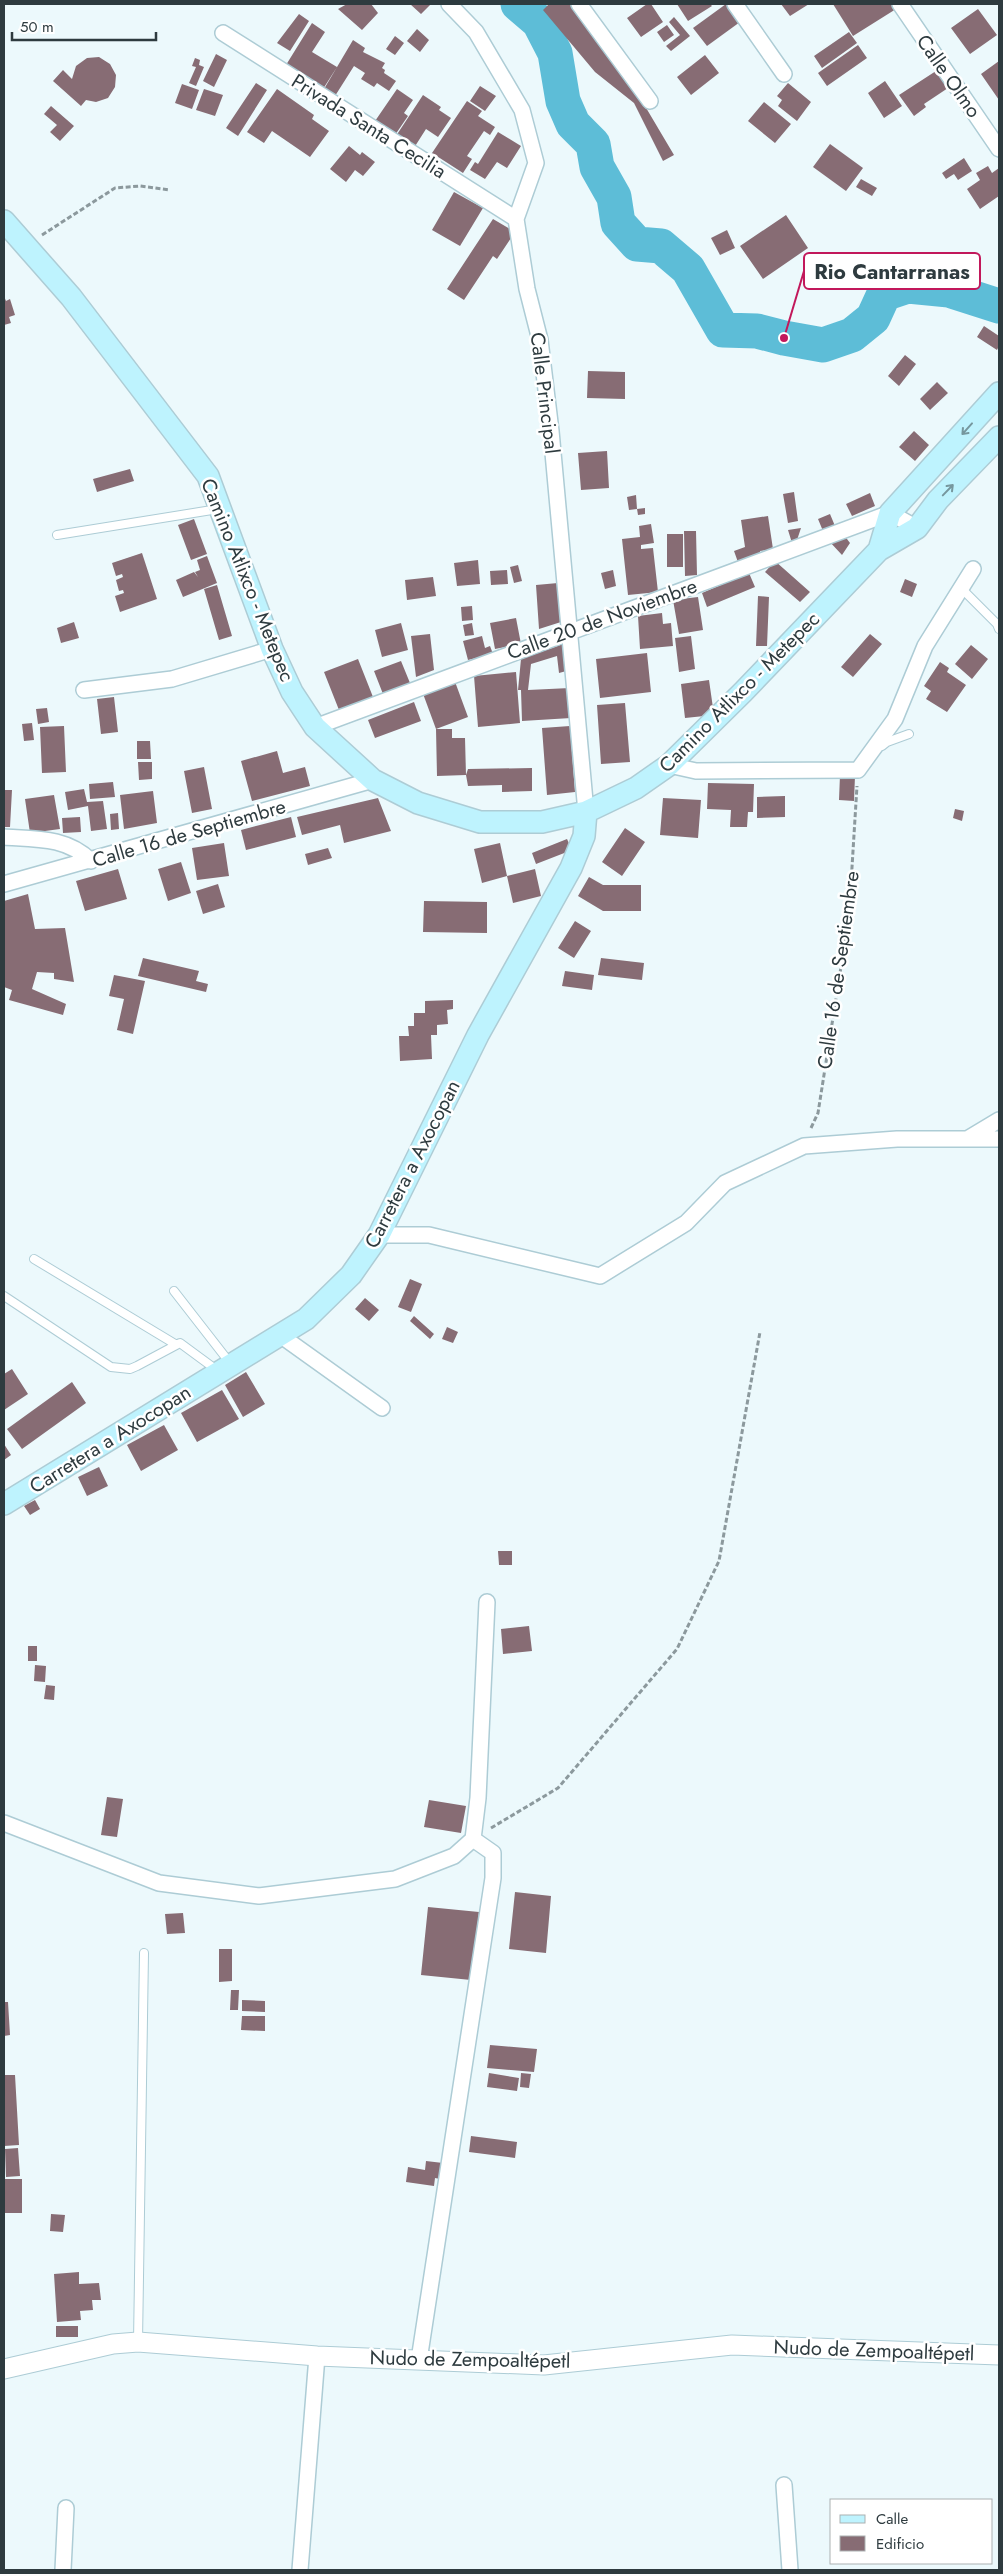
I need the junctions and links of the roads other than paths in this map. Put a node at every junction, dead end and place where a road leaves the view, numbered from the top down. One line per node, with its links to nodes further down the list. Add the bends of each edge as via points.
1 (449, 4): 9 (street, Calle Principal, via 476,32 522,110 536,163)
2 (579, 4): 7 (street)
3 (735, 4): 6 (street)
4 (900, 4): 8 (street, Calle Olmo)
5 (223, 33): 9 (street, Privada Santa Cecilia)
6 (784, 74)
7 (650, 101)
8 (999, 149)
9 (516, 219): 21 (street, Calle Principal, via 527,289 540,340)
10 (15, 233): 13 (main road, Camino Atlixco - Metepec, via 71,297 208,476)
11 (999, 393): 14 (main road, Camino Atlixco - Metepec, one-way to 14)
12 (999, 437): 15 (main road, Camino Atlixco - Metepec, one-way to 12, via 938,500)
13 (220, 509): 16 (lane); 22 (main road, Camino Atlixco - Metepec)
14 (890, 513): 15 (street); 17 (main road, Camino Atlixco - Metepec); 21 (street, Calle 20 de Noviembre)
15 (917, 528): 17 (main road, Camino Atlixco - Metepec)
16 (57, 535)
17 (879, 550): 27 (main road, Camino Atlixco - Metepec)
18 (973, 569): 19 (street)
19 (961, 588): 20 (lane); 26 (street, via 924,646 895,719)
20 (999, 629)
21 (569, 631): 24 (street, Calle 20 de Noviembre); 29 (street, Calle Principal)
22 (272, 649): 23 (street, via 172,679); 24 (main road, Camino Atlixco - Metepec, via 292,692)
23 (84, 690)
24 (315, 727): 28 (main road, Camino Atlixco - Metepec)
25 (909, 734): 26 (lane, via 887,742)
26 (862, 764): 27 (street, via 696,771)
27 (669, 765): 29 (main road, Camino Atlixco - Metepec, via 636,788)
28 (373, 780): 29 (main road, Camino Atlixco - Metepec, via 418,803 480,822 542,822); 31 (street, Calle 16 de Septiembre)
29 (586, 812): 36 (main road, Carretera a Axocopan, via 584,836 571,868 478,1035)
30 (4, 837): 31 (street, via 46,839 79,848)
31 (91, 861): 32 (street, Calle 16 de Septiembre)
32 (4, 884)
33 (999, 1120): 34 (street)
34 (969, 1138): 35 (street); 36 (street, via 896,1139 804,1146 725,1183 686,1223 600,1276 429,1235)
35 (999, 1138)
36 (379, 1235): 40 (main road, Carretera a Axocopan, via 352,1275 306,1319)
37 (34, 1259): 41 (lane)
38 (174, 1291): 42 (lane)
39 (4, 1296): 41 (lane, via 111,1367 130,1369)
40 (280, 1336): 42 (main road, Carretera a Axocopan); 43 (street)
41 (174, 1344): 42 (lane, via 186,1345)
42 (225, 1368): 44 (main road, Carretera a Axocopan)
43 (382, 1408)
44 (4, 1504)
45 (487, 1602): 47 (street, via 478,1798)
46 (4, 1823): 47 (street, via 159,1883 259,1896 395,1879 454,1856)
47 (473, 1839): 52 (street, via 493,1853 493,1878)
48 (144, 1953): 49 (lane)
49 (138, 2342): 51 (street, Nudo de Zempoaltépetl); 53 (street, Nudo de Zempoaltépetl, via 112,2344)
50 (999, 2355): 52 (street, Nudo de Zempoaltépetl, via 732,2345 544,2365)
51 (317, 2356): 52 (street, Nudo de Zempoaltépetl); 57 (street)
52 (419, 2360)
53 (4, 2369)
54 (784, 2484): 58 (street)
55 (66, 2508): 56 (street)
56 (63, 2570)
57 (300, 2570)
58 (790, 2570)

